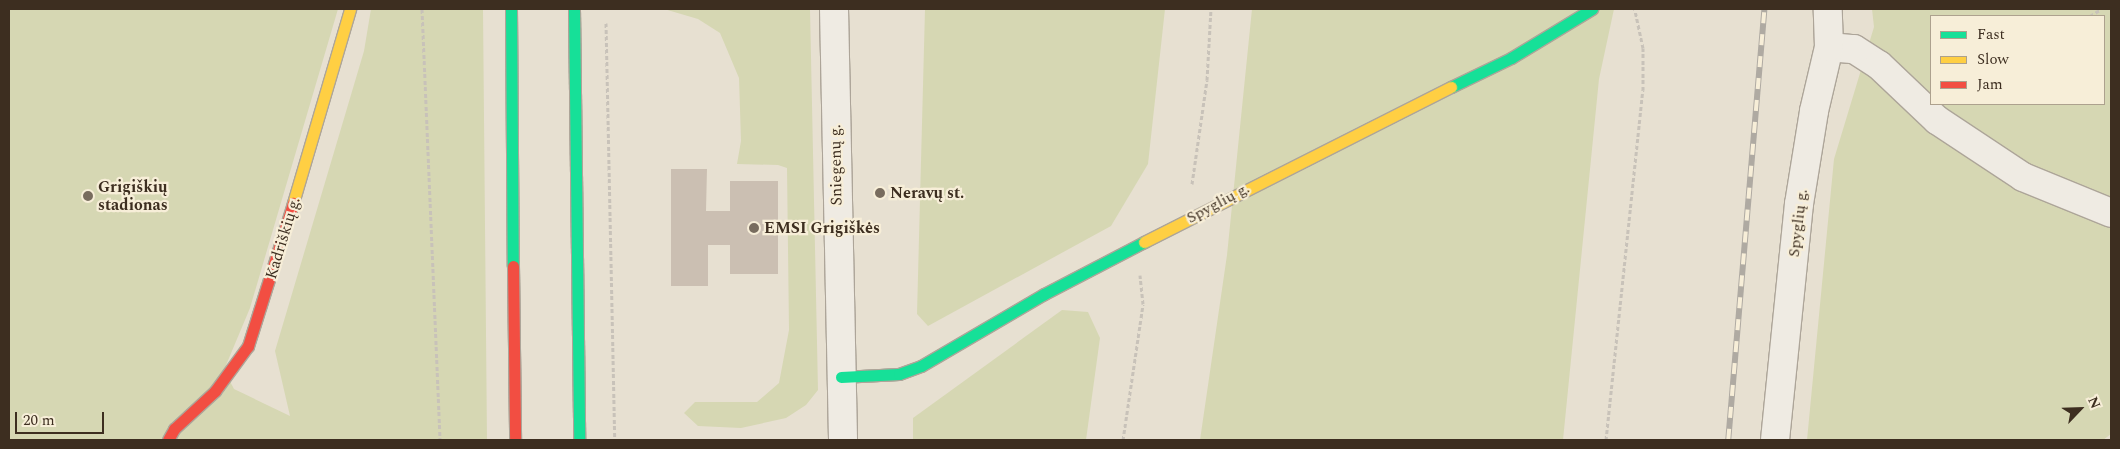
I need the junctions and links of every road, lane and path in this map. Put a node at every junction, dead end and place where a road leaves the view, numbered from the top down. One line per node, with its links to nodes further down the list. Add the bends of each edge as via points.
1 (350, 9): 16 (main road, Kadriškių g., via 321,115 248,346 215,391 174,429)
2 (422, 9): 17 (path)
3 (510, 9): 18 (main road)
4 (574, 9): 19 (main road)
5 (834, 9): 15 (street, Sniegenų g.)
6 (1211, 9): 13 (path, via 1207,80)
7 (1592, 9): 13 (main road, Spyglių g., via 1511,58)
8 (1635, 9): 23 (path, via 1643,48 1644,90)
9 (1828, 9): 11 (street, Spyglių g.)
10 (606, 18): 20 (path)
11 (1830, 47): 12 (street, via 1854,49 1879,65 1937,120 2023,178); 24 (street, Spyglių g., via 1814,111 1799,204)
12 (2111, 214)
13 (1186, 220): 14 (main road, Spyglių g.)
14 (1131, 249): 15 (main road, Spyglių g., via 1044,294 922,366 899,374); 22 (path, via 1140,276 1143,304)
15 (840, 377): 21 (street, Sniegenų g.)
16 (168, 440)
17 (440, 440)
18 (514, 440)
19 (579, 440)
20 (615, 440)
21 (843, 440)
22 (1123, 440)
23 (1606, 440)
24 (1776, 440)

